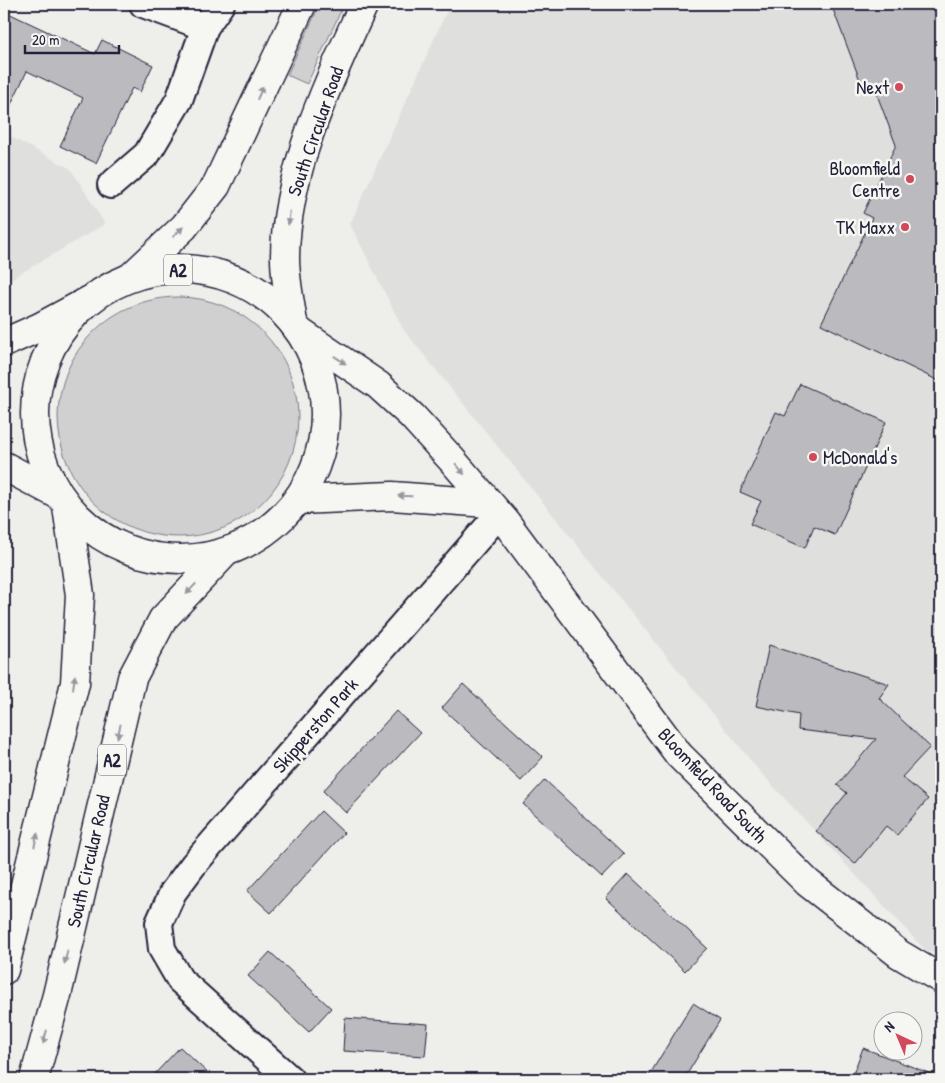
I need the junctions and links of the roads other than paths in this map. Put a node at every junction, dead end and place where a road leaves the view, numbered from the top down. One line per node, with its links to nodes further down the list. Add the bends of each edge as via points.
1 (144, 4): 5 (street)
2 (221, 4): 5 (street)
3 (302, 4): 7 (main road, A2, one-way to 3, via 184,227 216,186)
4 (364, 4): 9 (main road, South Circular Road / A2, one-way to 9, via 332,74 292,188 285,258)
5 (205, 26): 6 (street, via 179,100 147,154)
6 (111, 185)
7 (130, 278): 8 (main road, A2); 9 (main road, A2, via 165,269 210,273 236,280 267,298)
8 (90, 300): 10 (main road); 12 (main road, A2, via 61,330 41,369 34,412 40,455)
9 (297, 327): 13 (main road, A2, via 319,372 326,416 318,460); 14 (main road, Bloomfield Road South, one-way to 14, via 378,386 412,416)
10 (4, 343)
11 (4, 466): 12 (main road)
12 (62, 500): 15 (main road, A2, via 98,536 138,554 182,560); 16 (main road, A2, one-way to 12, via 75,683 80,595)
13 (298, 500): 14 (main road, one-way to 13, via 408,496); 15 (main road, A2, via 271,527)
14 (494, 509): 17 (main road, Bloomfield Road South, via 679,755 808,883 899,954); 19 (street, Skipperston Park, via 194,864 173,892 159,923 162,949 180,980)
15 (224, 553): 18 (main road, South Circular Road / A2, one-way to 18, via 163,619 132,678)
16 (4, 970)
17 (941, 979)
18 (34, 1079)
19 (290, 1079)

